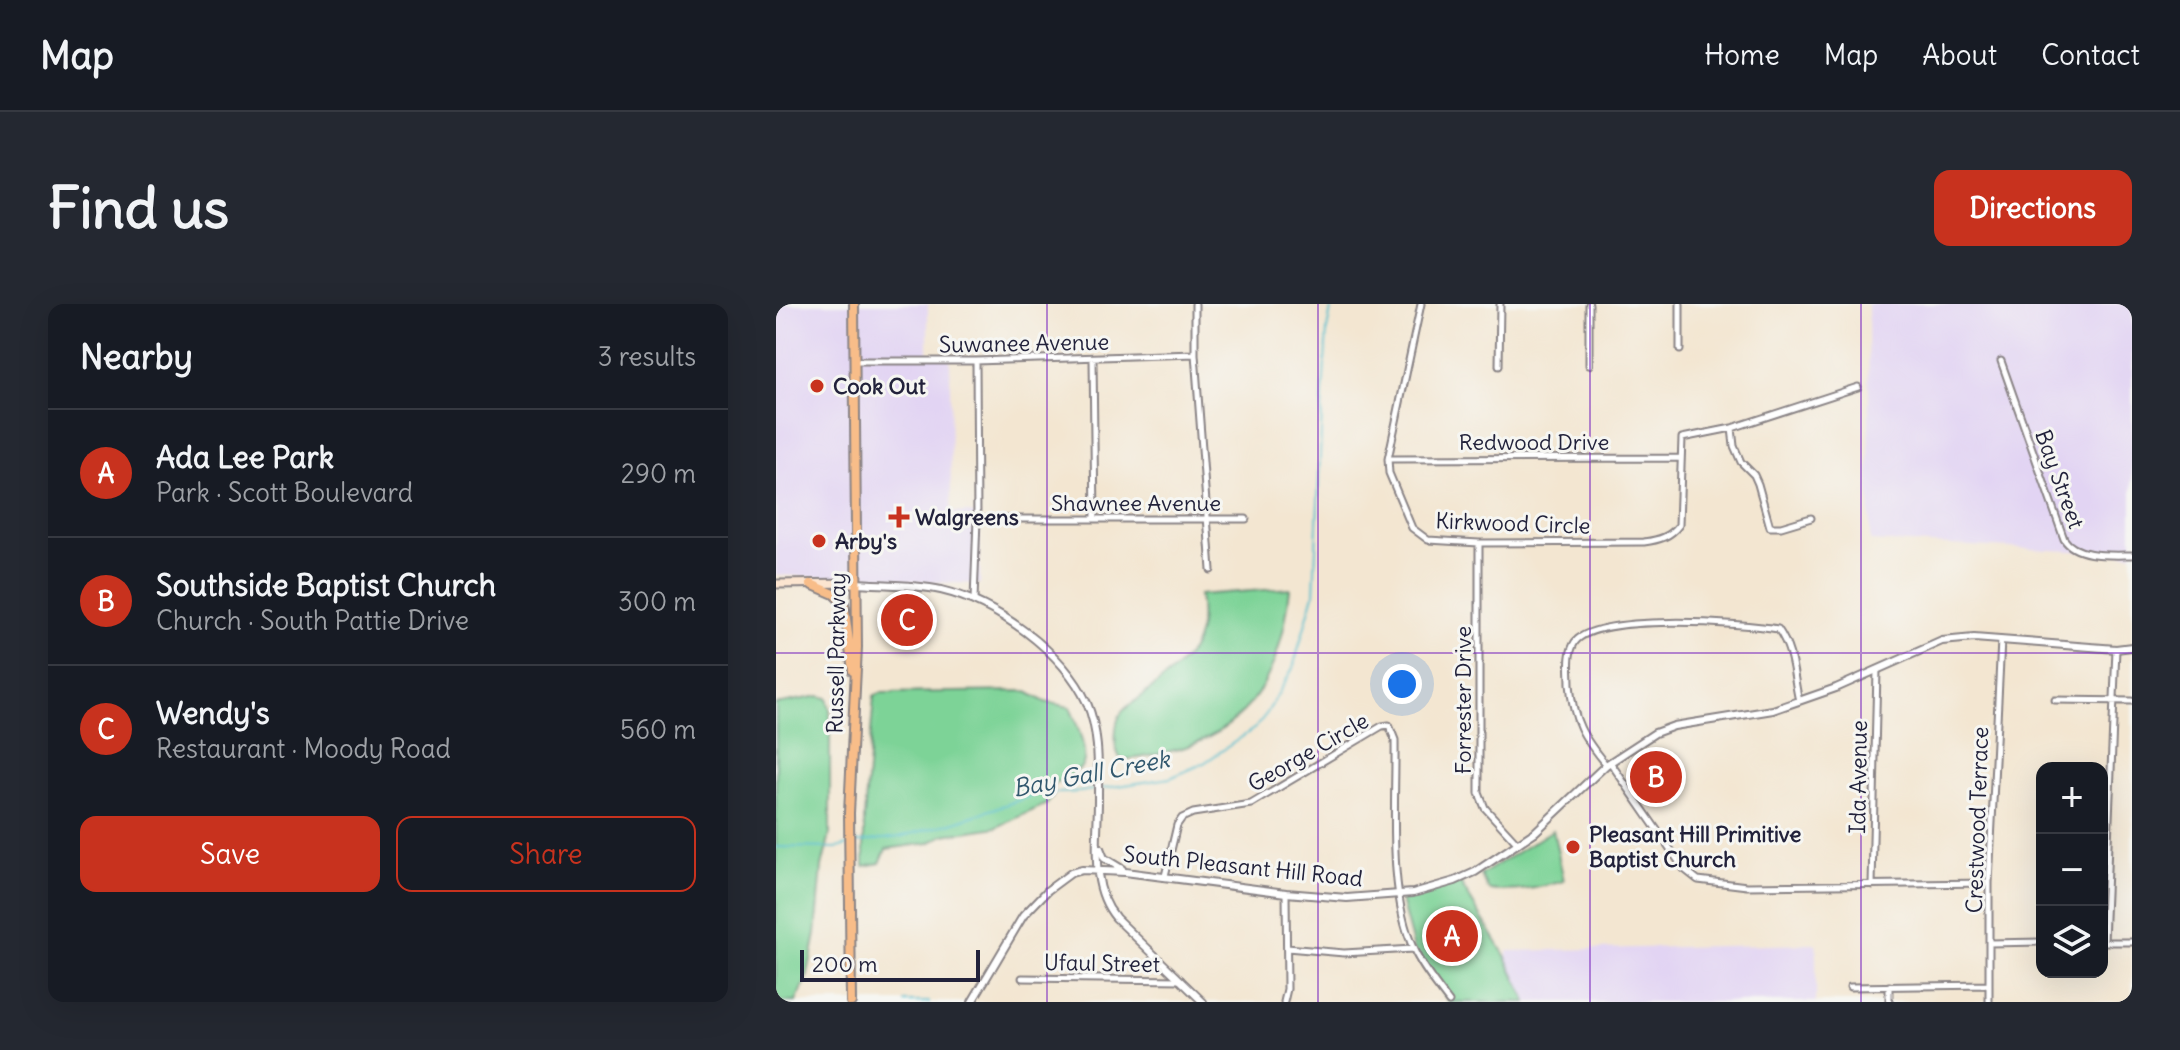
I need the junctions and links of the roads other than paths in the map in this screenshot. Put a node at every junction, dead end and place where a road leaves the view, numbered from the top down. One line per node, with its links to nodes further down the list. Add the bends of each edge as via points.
1 (854, 304): 10 (main road, Russell Parkway)
2 (1195, 304): 8 (street)
3 (1421, 304): 18 (street, Kirkwood Circle)
4 (1500, 304): 14 (street)
5 (1589, 304): 13 (street)
6 (1680, 304): 7 (street)
7 (1680, 350)
8 (1195, 354): 9 (street, Suwanee Avenue); 19 (street)
9 (1093, 359): 11 (street, Suwanee Avenue); 22 (street)
10 (854, 361): 11 (street, Suwanee Avenue); 27 (main road, Russell Parkway)
11 (976, 361): 21 (street)
12 (2001, 361): 25 (street, Bay Street, via 2069,547)
13 (1589, 365)
14 (1499, 366)
15 (1858, 387): 16 (street)
16 (1732, 428): 17 (street, via 1682,438); 20 (street, via 1734,446 1754,475 1770,527)
17 (1680, 458): 18 (street, Redwood Drive); 24 (street, Kirkwood Circle, via 1679,525 1663,538)
18 (1388, 459): 24 (street, Kirkwood Circle, via 1412,528 1428,540)
19 (1208, 517): 22 (street, Shawnee Avenue); 23 (street, Shawnee Avenue); 26 (street)
20 (1811, 518)
21 (977, 519): 22 (street, Shawnee Avenue); 30 (street)
22 (1095, 519)
23 (1246, 519)
24 (1479, 543): 42 (street, Forrester Drive, via 1479,793 1485,808)
25 (2132, 555)
26 (1211, 570)
27 (855, 583): 29 (main road); 30 (street, via 926,588); 35 (main road, Russell Parkway)
28 (776, 584): 29 (main road)
29 (811, 584): 35 (main road, via 843,602)
30 (974, 600): 41 (street, via 1037,641 1087,704 1098,761)
31 (2001, 640): 33 (street, South Pleasant Hill Road); 34 (street, South Pleasant Hill Road, via 1942,641); 46 (street, Crestwood Terrace)
32 (2132, 647): 33 (street, South Pleasant Hill Road)
33 (2116, 649): 38 (street)
34 (1877, 669): 37 (street, South Pleasant Hill Road); 47 (street, Ida Avenue)
35 (855, 685): 62 (main road, Russell Parkway, via 849,813)
36 (2055, 700): 38 (street)
37 (1799, 701): 40 (street, South Pleasant Hill Road, via 1674,726); 40 (street, via 1788,643 1778,629 1647,624 1598,630 1576,641 1569,664 1577,723)
38 (2114, 701): 39 (street); 50 (street)
39 (2132, 701)
40 (1608, 764): 42 (street, South Pleasant Hill Road); 47 (street, via 1684,869 1698,880 1747,886)
41 (1098, 838): 43 (street); 44 (street, via 1104,858)
42 (1518, 844): 49 (street, South Pleasant Hill Road, via 1455,881)
43 (1098, 870): 44 (street, South Pleasant Hill Road); 58 (street, via 1111,912); 63 (street, via 1071,873 1023,916)
44 (1125, 872): 45 (street, South Pleasant Hill Road)
45 (1165, 876): 48 (street, South Pleasant Hill Road); 49 (street, George Circle, via 1182,818 1251,804 1389,725 1395,740)
46 (1989, 883): 47 (street); 54 (street, Crestwood Terrace)
47 (1872, 885)
48 (1286, 893): 49 (street, South Pleasant Hill Road); 55 (street)
49 (1398, 895): 56 (street)
50 (2105, 906)
51 (2036, 942): 54 (street)
52 (2108, 942): 53 (street)
53 (2132, 942)
54 (1989, 943): 59 (street, Crestwood Terrace)
55 (1287, 948): 56 (street, via 1344,953); 65 (street)
56 (1413, 949): 66 (street)
57 (1022, 978): 58 (street, Ufaul Street)
58 (1181, 980): 64 (street)
59 (1988, 985): 60 (street); 68 (street, Crestwood Terrace)
60 (1889, 986): 61 (street); 67 (street)
61 (1850, 987)
62 (851, 1002)
63 (972, 1002)
64 (1203, 1002)
65 (1284, 1002)
66 (1449, 1002)
67 (1889, 1002)
68 (1989, 1002)

